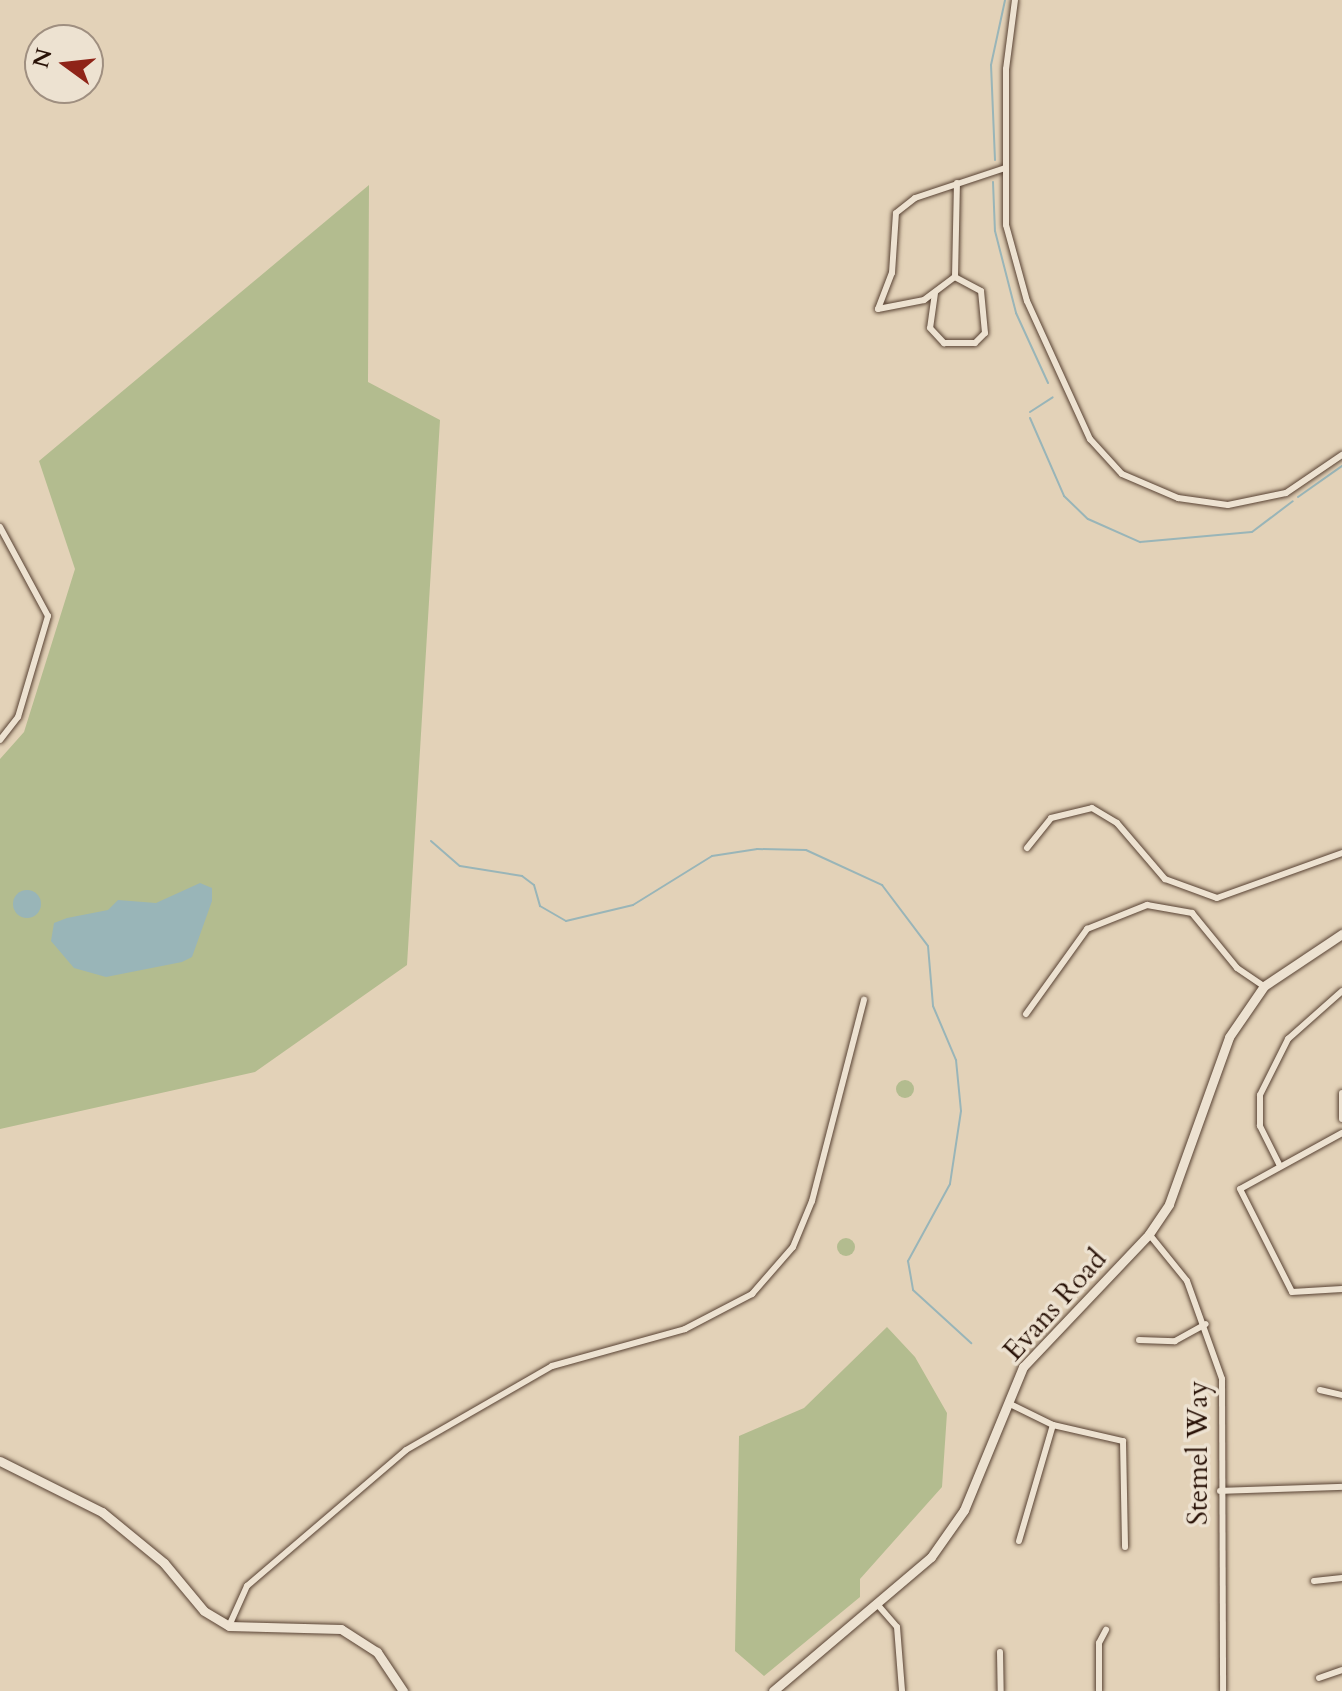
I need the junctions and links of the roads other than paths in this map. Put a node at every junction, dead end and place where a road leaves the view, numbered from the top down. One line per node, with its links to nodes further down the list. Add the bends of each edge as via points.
1 (1015, 0): 2 (street)
2 (1005, 168): 3 (street); 6 (street, via 1006,225 1027,301 1063,392 1090,439 1122,474 1178,498 1228,505 1286,493)
3 (957, 183): 4 (street); 5 (street, via 896,213 892,273 878,309)
4 (955, 277): 5 (street); 5 (street, via 981,291 985,333 975,343 944,343 930,328)
5 (935, 293)
6 (1342, 455)
7 (0, 527): 8 (street, via 48,616 18,717)
8 (0, 740)
9 (1027, 848): 10 (street, via 1051,818 1092,808 1117,823 1165,879 1217,898)
10 (1342, 853)
11 (1342, 934): 12 (street, Evans Road)
12 (1264, 986): 15 (street, via 1237,968 1192,913 1147,905 1087,929); 20 (street, Evans Road, via 1218,1059 1183,1169)
13 (1342, 991): 19 (street, via 1288,1039 1260,1095 1260,1126)
14 (864, 1000): 36 (street, via 812,1201 793,1247 752,1294 685,1329 552,1366 406,1450 247,1586)
15 (1026, 1014)
16 (1342, 1093): 17 (street)
17 (1342, 1119)
18 (1342, 1133): 19 (street)
19 (1280, 1166): 21 (street, via 1240,1189 1292,1292)
20 (1149, 1234): 22 (street, Stemel Way, via 1187,1281); 26 (street, Evans Road, via 1035,1351)
21 (1342, 1289)
22 (1206, 1324): 23 (street, via 1175,1341); 30 (street, Stemel Way, via 1222,1379)
23 (1139, 1340)
24 (1320, 1390): 25 (street)
25 (1342, 1395)
26 (1006, 1402): 27 (street); 35 (street, Evans Road, via 964,1510 931,1557)
27 (1053, 1425): 31 (street); 32 (street, via 1123,1441)
28 (0, 1461): 36 (street, via 102,1512 164,1563 193,1601)
29 (1342, 1487): 30 (street)
30 (1220, 1491): 46 (street, Stemel Way)
31 (1019, 1541)
32 (1125, 1547)
33 (1342, 1578): 34 (street)
34 (1314, 1581)
35 (877, 1604): 42 (street, Evans Road); 43 (street, via 897,1627)
36 (229, 1626): 41 (street, via 341,1629 377,1652)
37 (1106, 1630): 45 (street, via 1099,1643)
38 (1000, 1652): 44 (street)
39 (1342, 1670): 40 (street)
40 (1319, 1678)
41 (399, 1690)
42 (773, 1691)
43 (902, 1691)
44 (1001, 1691)
45 (1099, 1691)
46 (1223, 1691)

